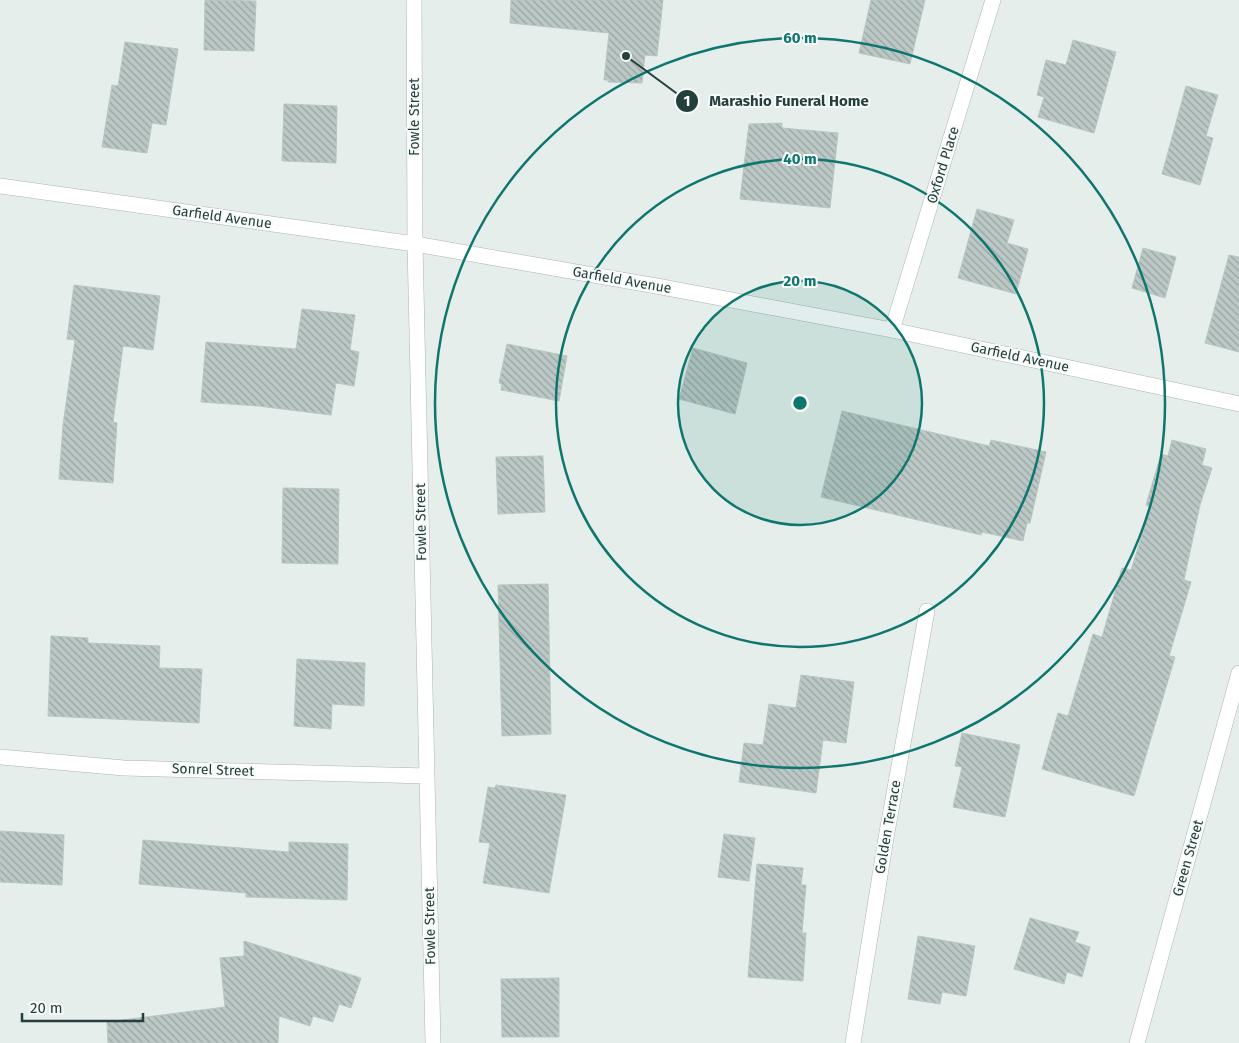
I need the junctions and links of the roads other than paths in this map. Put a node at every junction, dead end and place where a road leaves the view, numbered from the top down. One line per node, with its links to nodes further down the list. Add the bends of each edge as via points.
1 (414, 0): 4 (street, Fowle Street)
2 (993, 0): 5 (street, Oxford Place)
3 (0, 186): 4 (street, Garfield Avenue)
4 (415, 244): 5 (street, Garfield Avenue); 10 (street, Fowle Street)
5 (892, 330): 6 (street, Garfield Avenue)
6 (1239, 404)
7 (928, 611): 12 (street, Golden Terrace, via 886,838)
8 (1239, 674): 13 (street, Green Street)
9 (0, 757): 10 (street, Sonrel Street, via 124,768)
10 (427, 776): 11 (street, Fowle Street)
11 (433, 1043)
12 (853, 1043)
13 (1137, 1043)

